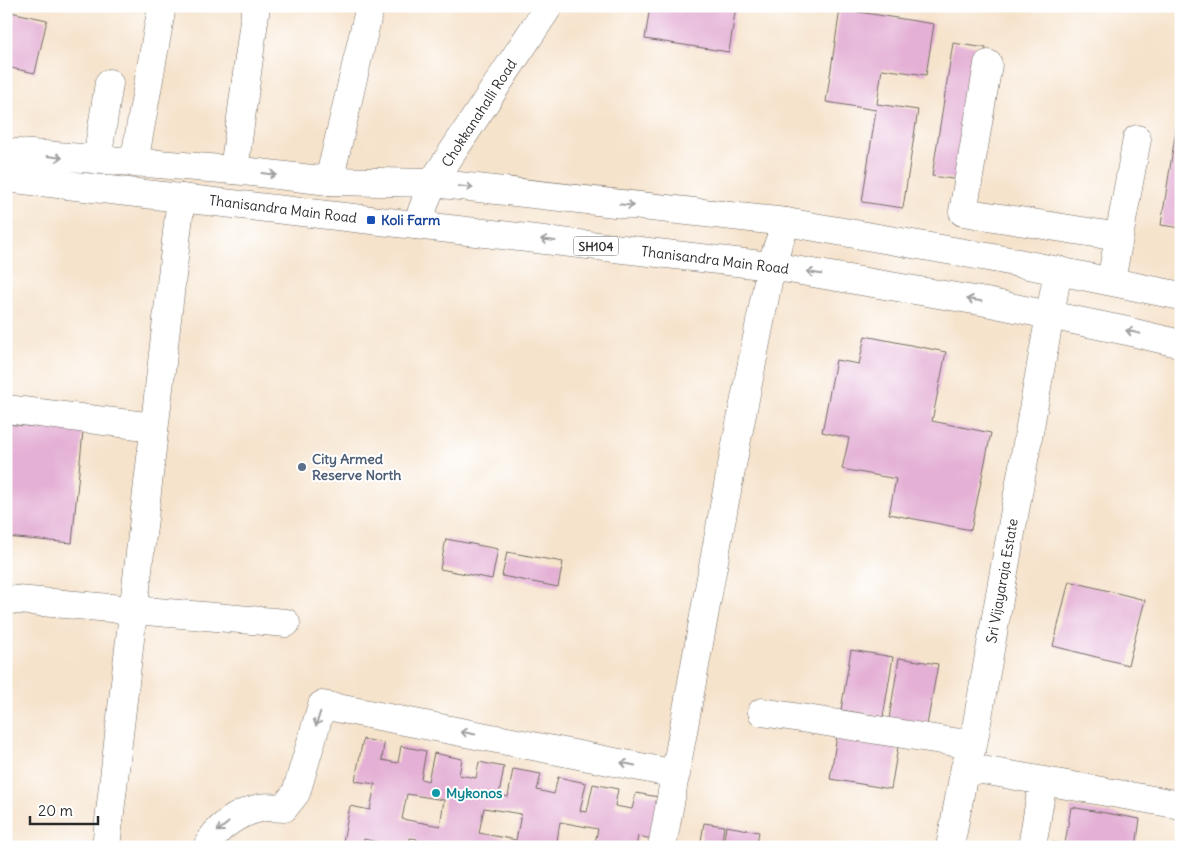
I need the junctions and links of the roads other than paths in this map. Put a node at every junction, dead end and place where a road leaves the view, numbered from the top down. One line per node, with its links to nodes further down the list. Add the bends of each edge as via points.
1 (162, 6): 10 (street)
2 (256, 6): 11 (street)
3 (370, 6): 13 (street)
4 (549, 6): 14 (street, Chokkanahalli Road)
5 (988, 64): 18 (street, via 963,212)
6 (109, 83): 9 (street)
7 (1137, 139): 18 (street)
8 (6, 152): 9 (street, one-way to 9)
9 (97, 160): 10 (street)
10 (134, 163): 11 (street)
11 (234, 170): 13 (street, one-way to 13)
12 (6, 178): 15 (street, Thanisandra Main Road / SH104)
13 (329, 181): 14 (street)
14 (432, 183): 16 (street, one-way to 16); 17 (street, Chokkanahalli Road)
15 (181, 198): 17 (street, Thanisandra Main Road / SH104); 26 (street)
16 (786, 222): 19 (street); 20 (street)
17 (417, 225): 19 (street, Thanisandra Main Road / SH104, one-way to 17)
18 (1119, 236): 21 (street)
19 (771, 266): 23 (street, Thanisandra Main Road / SH104, one-way to 19); 32 (street)
20 (1058, 270): 21 (street); 23 (street, Sri Vijayaraja Estate)
21 (1110, 281): 22 (street)
22 (1181, 296)
23 (1048, 315): 24 (street, Thanisandra Main Road / SH104, one-way to 23); 31 (street, Sri Vijayaraja Estate)
24 (1181, 344)
25 (6, 410): 26 (street)
26 (154, 427): 28 (street)
27 (6, 599): 28 (street)
28 (133, 610): 29 (street); 35 (street)
29 (286, 623)
30 (762, 712): 31 (street)
31 (969, 756): 33 (street); 38 (street, Sri Vijayaraja Estate)
32 (676, 774): 36 (street, one-way to 36, via 322,705 296,793 284,808 261,808 241,815 225,824); 37 (street)
33 (1043, 781): 34 (street); 39 (street)
34 (1181, 805)
35 (106, 847)
36 (207, 847)
37 (662, 847)
38 (950, 847)
39 (1032, 847)

